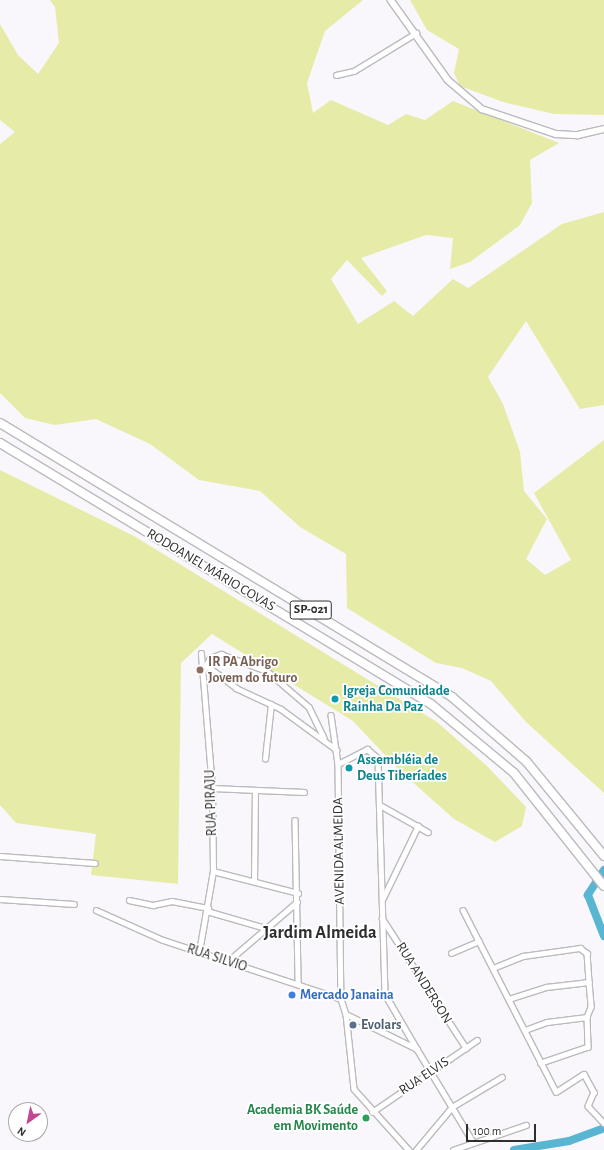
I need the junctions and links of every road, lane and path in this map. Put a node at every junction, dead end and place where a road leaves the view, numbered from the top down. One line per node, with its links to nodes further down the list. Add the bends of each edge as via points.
1 (391, 0): 2 (street)
2 (416, 34): 3 (street, via 354,71); 4 (street, via 448,80 482,109 556,134 578,135)
3 (336, 75)
4 (604, 129)
5 (0, 423): 24 (highway, RODOANEL MÁRIO COVAS / SP-021, via 452,697 526,761)
6 (0, 443): 28 (highway, RODOANEL MÁRIO COVAS / SP-021, via 431,704 514,773 576,847)
7 (201, 653): 9 (street, RUA PIRAJU)
8 (206, 665): 9 (street); 10 (street, via 236,688); 12 (street, via 210,658 221,654 266,671 309,707)
9 (203, 672): 16 (street, RUA PIRAJU)
10 (272, 704): 12 (street); 14 (street)
11 (331, 715): 13 (street, AVENIDA ALMEIDA)
12 (324, 738): 13 (street)
13 (337, 750): 15 (street, AVENIDA ALMEIDA)
14 (265, 759)
15 (338, 764): 19 (street, via 367,749 375,753 379,765); 47 (street, AVENIDA ALMEIDA)
16 (212, 788): 17 (street); 26 (street, RUA PIRAJU)
17 (255, 791): 18 (street); 27 (street)
18 (304, 792)
19 (380, 805): 21 (street); 31 (street)
20 (295, 820): 29 (street)
21 (418, 826): 22 (street); 31 (street)
22 (428, 832)
23 (0, 856): 25 (street)
24 (604, 856)
25 (95, 863)
26 (213, 871): 27 (street); 35 (street, RUA PIRAJU)
27 (254, 882): 29 (street)
28 (604, 886)
29 (298, 893): 33 (street)
30 (0, 899): 34 (street)
31 (382, 899): 38 (street)
32 (129, 900): 35 (street, via 153,905 167,900)
33 (298, 902): 39 (street); 46 (street)
34 (74, 904)
35 (207, 909): 39 (street); 41 (street, RUA PIRAJU)
36 (96, 910): 41 (street, RUA SILVIO)
37 (463, 910): 40 (street)
38 (382, 918): 53 (street, RUA ANDERSON); 54 (street, via 386,1000)
39 (265, 928): 43 (street)
40 (479, 941): 42 (street); 44 (street)
41 (199, 952): 43 (street, RUA SILVIO)
42 (451, 953)
43 (227, 962): 46 (street, RUA SILVIO)
44 (493, 968): 45 (street, via 522,956 580,948 587,953); 48 (street)
45 (589, 982): 48 (street, via 546,987); 50 (street, via 591,1007)
46 (298, 984): 47 (street, RUA SILVIO)
47 (341, 999): 49 (street, AVENIDA ALMEIDA)
48 (509, 999): 51 (street)
49 (346, 1014): 54 (street); 59 (street, via 351,1080)
50 (587, 1017): 51 (street, via 547,1022); 55 (street, via 588,1047)
51 (525, 1030): 55 (street)
52 (478, 1040): 53 (street, RUA ELVIS)
53 (466, 1048): 56 (street, RUA ELVIS)
54 (417, 1049): 56 (street)
55 (541, 1063): 60 (street, via 556,1092 584,1074 589,1077 594,1092 588,1106)
56 (430, 1071): 58 (street); 59 (street, RUA ELVIS)
57 (502, 1077): 58 (street)
58 (452, 1107): 62 (street); 64 (street)
59 (372, 1112): 63 (street)
60 (604, 1123)
61 (526, 1125): 62 (street)
62 (473, 1142): 65 (street)
63 (409, 1150)
64 (416, 1150)
65 (453, 1150)

